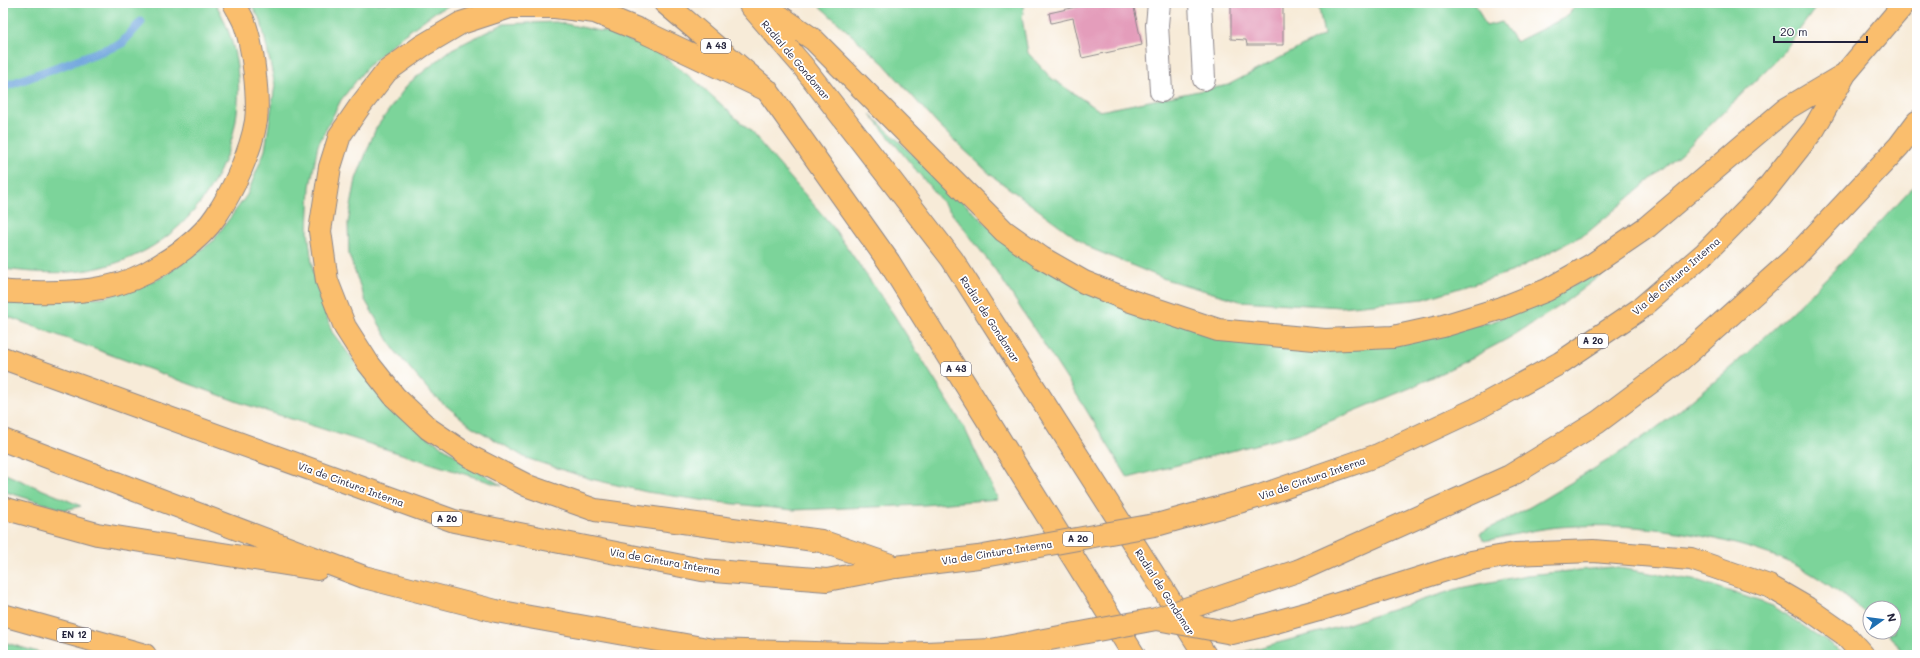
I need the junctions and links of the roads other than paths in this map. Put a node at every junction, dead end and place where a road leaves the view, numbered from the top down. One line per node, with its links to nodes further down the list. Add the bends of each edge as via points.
1 (234, 3): 13 (main road, via 244,22 252,59 256,86 256,121 247,154 216,216 194,240 172,258 145,274 114,285 83,291)
2 (665, 3): 10 (main road, A 43)
3 (748, 3): 24 (main road, Radial de Gondomar, via 802,65 952,259)
4 (762, 3): 8 (main road, via 814,40 1004,231 1042,258 1084,282 1131,301 1218,330 1325,340 1393,337 1443,326 1502,308 1547,290 1593,264 1647,227 1786,109)
5 (1159, 3): 11 (street)
6 (1200, 3): 9 (street)
7 (1905, 3): 8 (main road, Via de Cintura Interna / A 20)
8 (1845, 74): 17 (main road, Via de Cintura Interna / A 20, bridge, via 1814,129 1761,196 1705,253 1640,309 1560,363 1476,409 1378,455 1257,497 1160,524 978,557)
9 (1204, 79)
10 (767, 90): 17 (main road, via 642,31 595,12 555,7 510,7 461,23 387,71 340,136 330,167 320,231 327,281 345,327 368,363 395,397 429,429 528,486 595,510 820,541); 23 (main road, A 43, via 889,262)
11 (1161, 91)
12 (1917, 122): 20 (main road, bridge, via 1899,146 1793,259 1678,362 1598,422 1510,476 1300,570)
13 (3, 291)
14 (3, 358): 17 (main road, Via de Cintura Interna / A 20, via 454,522 702,570 828,580)
15 (3, 440): 18 (main road)
16 (3, 508): 18 (main road, via 97,534)
17 (896, 567)
18 (364, 576): 21 (main road, via 496,611 713,650)
19 (3, 616): 22 (main road, EN 12)
20 (1156, 619): 21 (main road, bridge, via 991,650); 25 (main road, bridge, via 1232,633 1319,610 1471,562 1515,554 1600,551 1690,559 1769,586 1808,608 1844,634)
21 (882, 654)
22 (145, 655)
23 (1134, 655)
24 (1205, 655)
25 (1863, 655)

